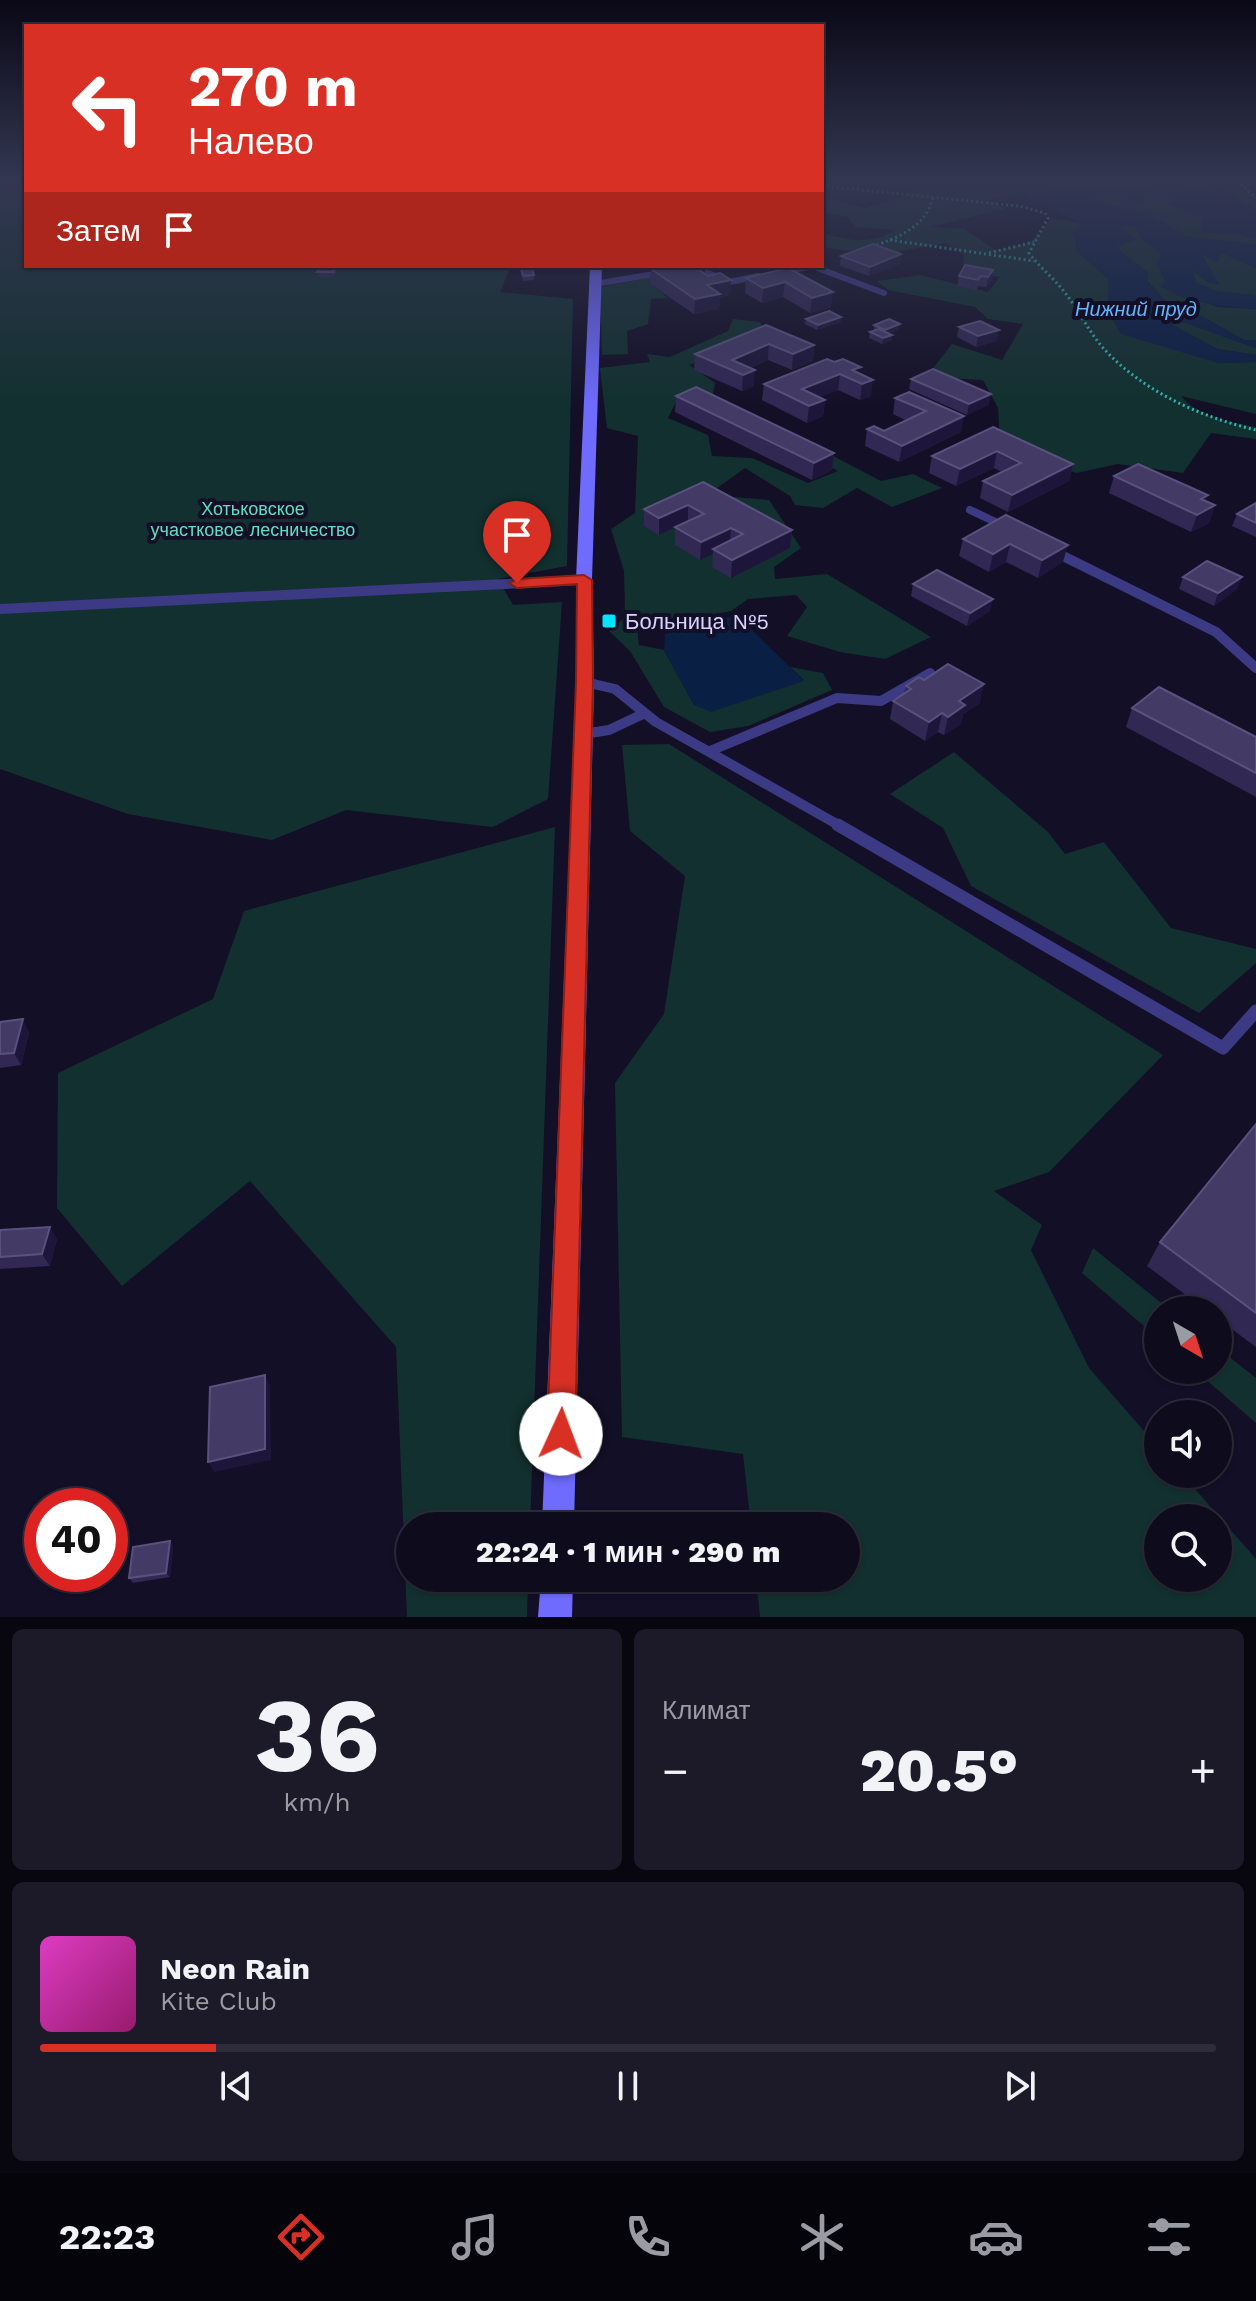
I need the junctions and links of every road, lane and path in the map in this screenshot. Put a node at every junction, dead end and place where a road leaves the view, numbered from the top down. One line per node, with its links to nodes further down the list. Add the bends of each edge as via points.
1 (1007, 256): 3 (path)
2 (1031, 256): 3 (path)
3 (1034, 261): 11 (path, via 1065,292 1106,351 1162,394)
4 (596, 268): 9 (street)
5 (688, 268): 9 (lane)
6 (696, 268): 7 (lane, via 730,282)
7 (802, 268)
8 (817, 268): 10 (lane)
9 (595, 284): 15 (street)
10 (884, 293)
11 (1256, 430)
12 (970, 510): 13 (lane)
13 (1011, 530)
14 (1038, 544): 17 (lane, via 1216,632)
15 (584, 580): 16 (lane); 19 (street)
16 (0, 609)
17 (1256, 668)
18 (930, 673): 22 (lane, via 881,701 837,698)
19 (585, 682): 20 (lane, via 615,689); 21 (street)
20 (643, 714): 21 (lane, via 609,730); 22 (lane)
21 (583, 734): 24 (street)
22 (710, 751): 23 (lane, via 1223,1048)
23 (1256, 1011)
24 (558, 1512)
25 (556, 1592): 26 (street)
26 (555, 1617)

